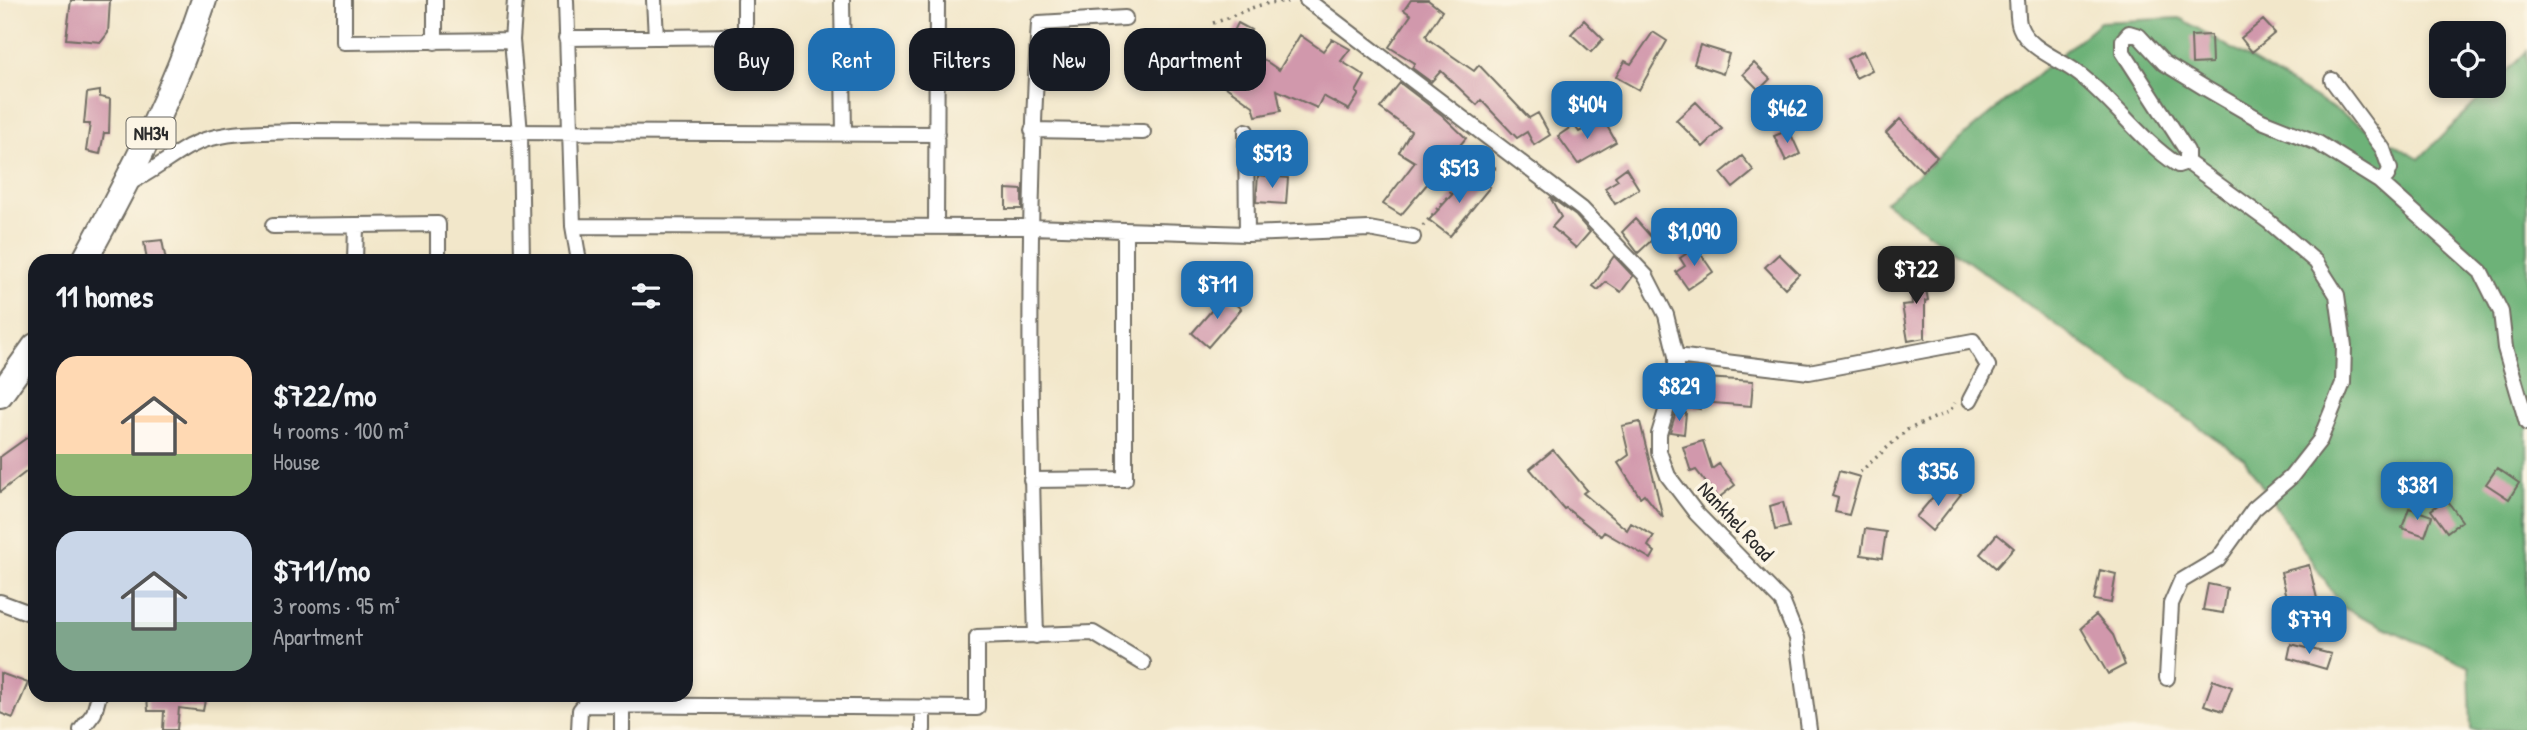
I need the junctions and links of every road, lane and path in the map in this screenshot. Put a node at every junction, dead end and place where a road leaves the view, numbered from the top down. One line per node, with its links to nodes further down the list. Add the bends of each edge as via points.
1 (204, 0): 29 (highway, NH34, via 183,65)
2 (344, 0): 17 (street, via 344,42)
3 (435, 0): 17 (street)
4 (515, 0): 16 (street)
5 (566, 0): 15 (street)
6 (654, 0): 14 (street)
7 (745, 0): 14 (street, via 745,36)
8 (842, 0): 24 (street)
9 (937, 0): 25 (street)
10 (2017, 0): 27 (street, via 2020,28 2037,46 2079,74 2153,149 2178,165)
11 (1308, 1): 13 (path, via 1257,4 1245,13); 26 (street, Nankhel Road)
12 (1125, 18): 19 (street, via 1039,23)
13 (1213, 23)
14 (656, 37): 15 (street)
15 (566, 38): 23 (street)
16 (512, 40): 17 (street); 22 (street)
17 (435, 42)
18 (2332, 80): 28 (street, via 2383,149 2390,169)
19 (1032, 130): 21 (street); 34 (street)
20 (1246, 131): 36 (street)
21 (1143, 132)
22 (520, 133): 23 (street); 29 (street, via 223,134 191,145); 41 (street)
23 (570, 133): 24 (street); 32 (street)
24 (844, 134): 25 (street)
25 (937, 134): 33 (street)
26 (1511, 156): 37 (path, via 1501,168 1472,168); 44 (street, Nankhel Road, via 1582,209 1646,276 1665,316)
27 (2187, 162): 28 (street, via 2187,151 2123,52 2123,40 2129,33 2204,88 2262,121 2318,143); 54 (street, via 2316,262 2337,295 2344,346 2343,383 2320,440 2291,477 2254,509 2218,559 2181,581 2171,604)
28 (2379, 181): 47 (street, via 2481,272 2501,312 2505,348)
29 (127, 184): 38 (highway, NH34)
30 (273, 226): 31 (street)
31 (356, 226): 39 (street); 40 (street, via 438,224)
32 (573, 226): 33 (street); 42 (street)
33 (936, 227): 34 (street)
34 (1032, 227): 35 (street); 49 (street)
35 (1125, 230): 36 (street); 49 (street, via 1125,479)
36 (1247, 234): 37 (street, via 1369,229)
37 (1413, 237)
38 (88, 254)
39 (355, 254)
40 (438, 254)
41 (522, 254)
42 (578, 254)
43 (28, 356): 45 (highway)
44 (1676, 356): 46 (street, via 1809,372 1973,341 1988,366); 62 (street, Nankhel Road, via 1676,378 1658,452 1668,475 1696,513 1782,601 1797,638)
45 (0, 395)
46 (1966, 397): 48 (path, via 1950,411 1907,430)
47 (2527, 423)
48 (1860, 472)
49 (1031, 480): 52 (street)
50 (0, 602): 51 (street)
51 (28, 612)
52 (1036, 636): 53 (street, via 1093,633); 57 (street, via 977,637 976,708)
53 (1143, 663)
54 (2167, 678)
55 (97, 702): 58 (street)
56 (622, 705): 57 (street); 59 (street, via 584,705); 60 (street)
57 (923, 708): 61 (street)
58 (82, 730)
59 (579, 730)
60 (622, 730)
61 (923, 730)
62 (1809, 730)

